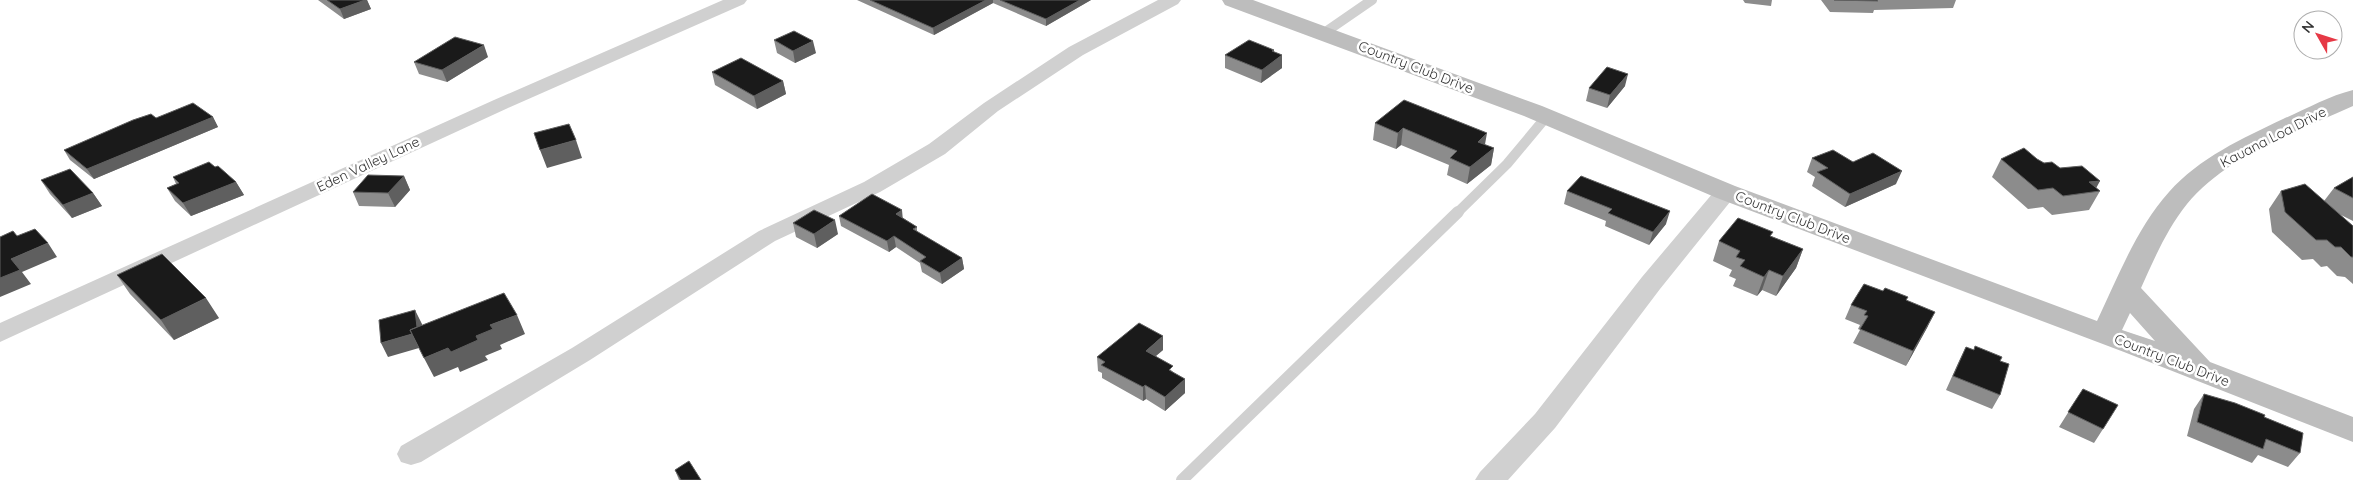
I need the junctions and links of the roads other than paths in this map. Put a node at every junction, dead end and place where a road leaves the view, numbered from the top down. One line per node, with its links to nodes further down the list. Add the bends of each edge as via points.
1 (738, 0): 10 (street, Eden Valley Lane)
2 (1172, 0): 14 (street, via 1076,51 991,107 937,149 872,187 767,236 580,354)
3 (1234, 0): 5 (street, Country Club Drive)
4 (1372, 0): 5 (lane)
5 (1324, 32): 7 (street, Country Club Drive)
6 (2353, 97): 9 (street, Kauana Loa Drive, via 2237,152 2204,173 2178,197 2157,228)
7 (1547, 116): 8 (street, Country Club Drive); 15 (lane, via 1507,164)
8 (1726, 192): 11 (street, Country Club Drive); 16 (street, via 1651,282 1545,421)
9 (2127, 290): 11 (street, Kauana Loa Drive); 12 (street)
10 (0, 332)
11 (2105, 334): 12 (street, Country Club Drive)
12 (2202, 371): 13 (street, Country Club Drive)
13 (2353, 430)
14 (410, 454)
15 (1182, 480)
16 (1490, 480)

